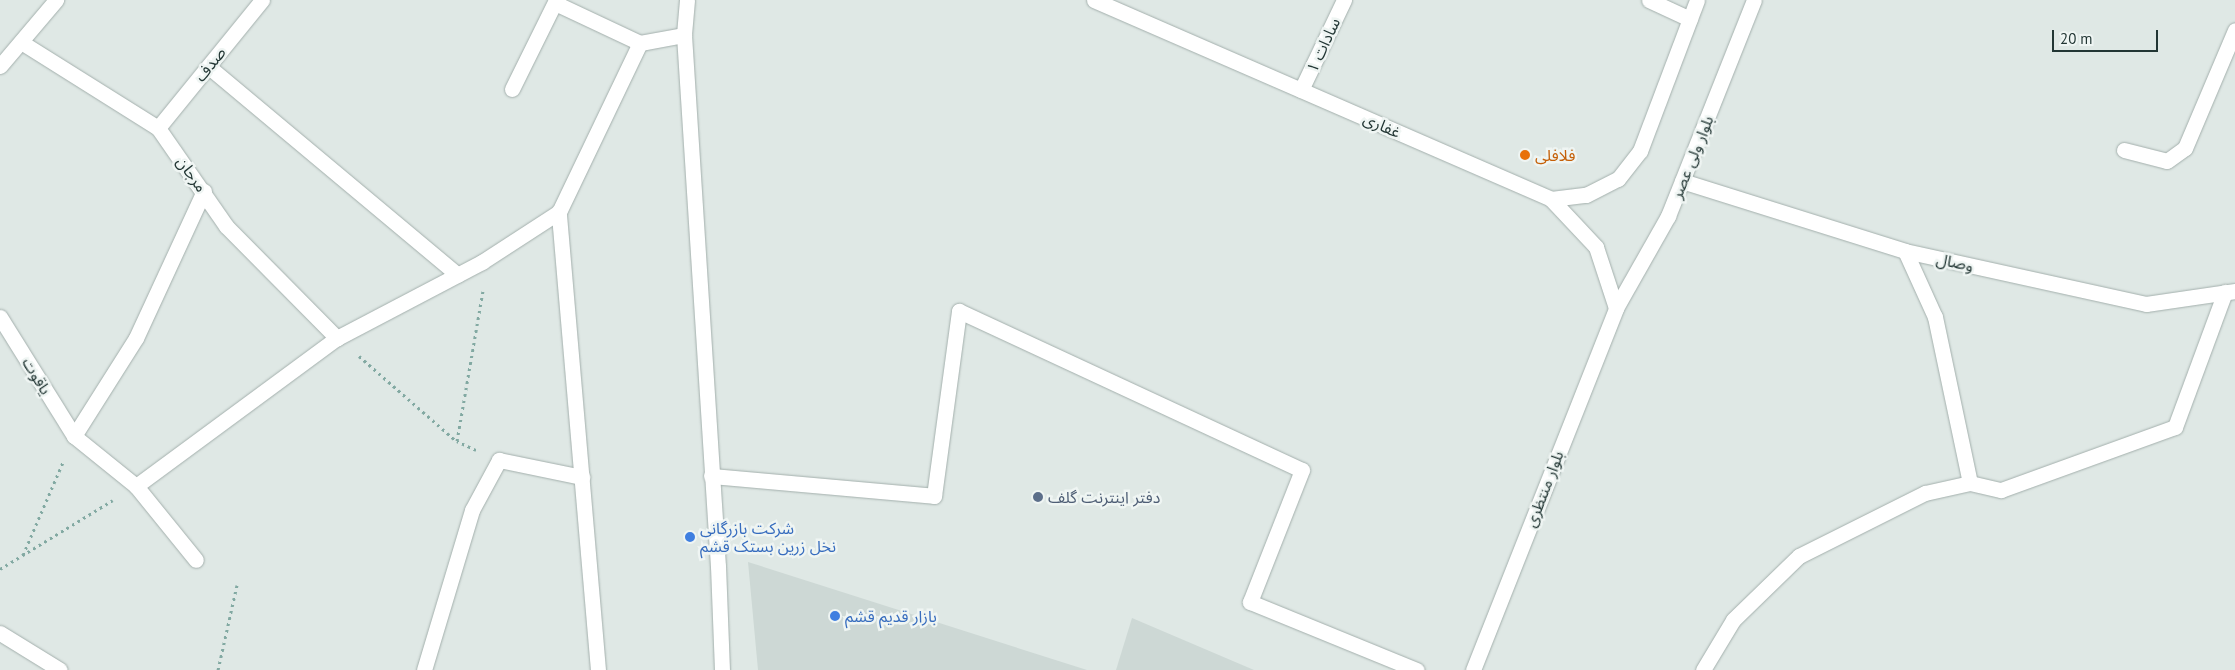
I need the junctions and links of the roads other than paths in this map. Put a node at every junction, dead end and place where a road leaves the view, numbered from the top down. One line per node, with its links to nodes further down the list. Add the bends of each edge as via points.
1 (56, 0): 13 (street)
2 (262, 0): 16 (street, صدف)
3 (687, 0): 12 (street)
4 (1094, 0): 18 (street, غفاری)
5 (1344, 0): 18 (street, سادات ۱)
6 (1649, 0): 10 (street)
7 (1697, 0): 10 (street)
8 (1754, 0): 21 (street, بلوار ولی عصر)
9 (555, 2): 14 (street); 17 (street)
10 (1690, 18): 23 (street, via 1640,152 1618,178 1602,187 1586,195)
11 (2235, 30): 20 (street, via 2185,148 2167,161)
12 (684, 35): 14 (street); 32 (street)
13 (21, 42): 15 (street); 19 (street, مرجان)
14 (640, 43): 24 (street)
15 (0, 66)
16 (208, 67): 19 (street, صدف); 26 (street)
17 (512, 89)
18 (1302, 90): 23 (street, غفاری)
19 (158, 128): 22 (street, مرجان)
20 (2124, 150)
21 (1682, 180): 25 (street, وصال); 28 (street, بلوار ولی عصر, via 1668,216)
22 (204, 191): 30 (street, مرجان, via 226,226); 31 (street, via 136,338)
23 (1551, 199): 28 (street, غفاری, via 1596,246)
24 (559, 212): 26 (street); 33 (street)
25 (1905, 251): 27 (street, وصال, via 2146,304); 34 (street, via 1935,317)
26 (458, 275): 30 (street)
27 (2230, 291): 34 (street, via 2176,427 2001,490)
28 (1616, 308): 43 (street, بلوار منتظری)
29 (0, 317): 31 (street, یاقوت)
30 (337, 338): 35 (street)
31 (74, 436): 35 (street, یاقوت)
32 (711, 476): 41 (street); 42 (street, via 934,496 959,311 1302,470 1250,602)
33 (582, 478): 39 (street, via 499,460 472,510); 40 (street)
34 (1970, 483): 44 (street, via 1926,493 1799,556 1733,620)
35 (136, 486): 36 (street, یاقوت)
36 (196, 560)
37 (0, 633): 38 (street)
38 (60, 670)
39 (424, 670)
40 (598, 670)
41 (722, 670)
42 (1417, 670)
43 (1473, 670)
44 (1703, 670)

